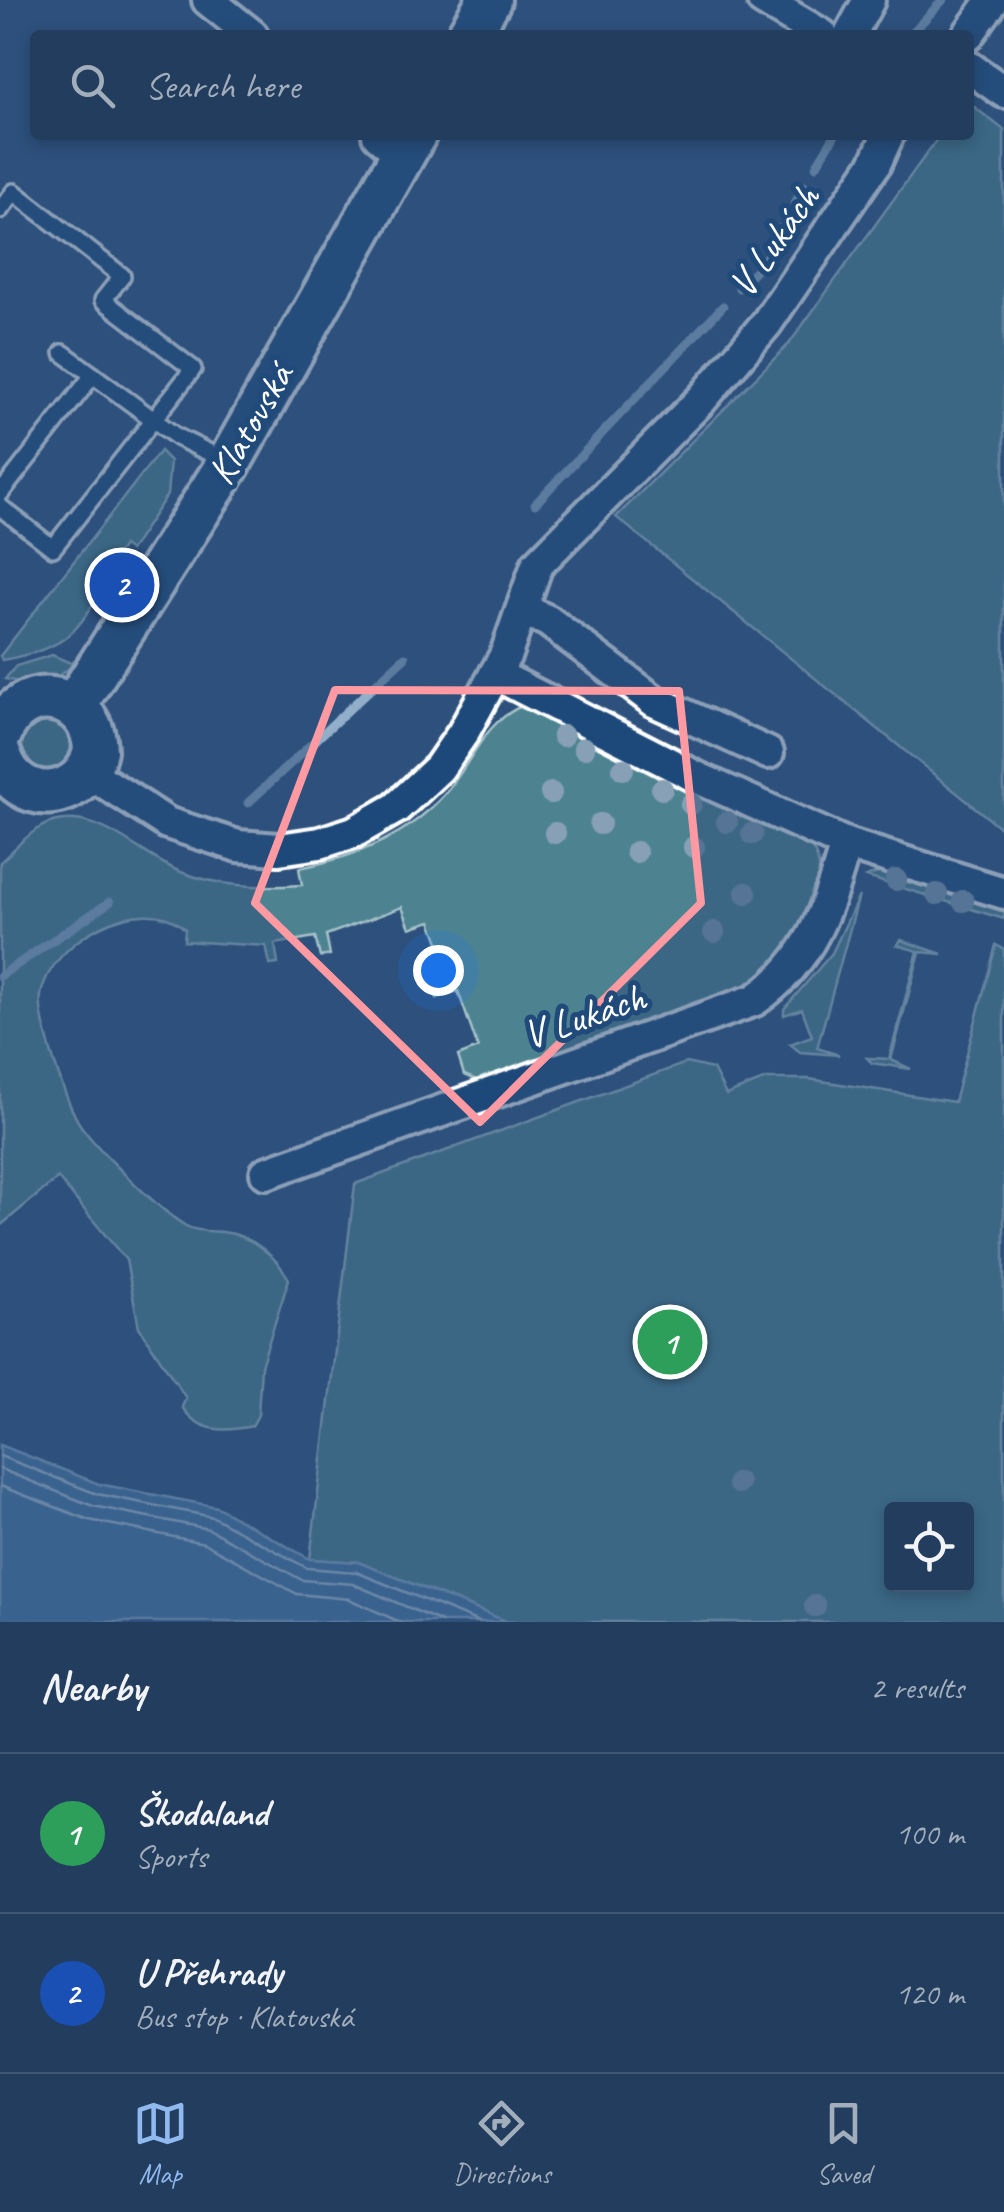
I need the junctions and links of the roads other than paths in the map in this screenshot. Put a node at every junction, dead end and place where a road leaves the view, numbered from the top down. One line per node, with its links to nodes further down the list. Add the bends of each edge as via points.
1 (208, 0): 6 (street)
2 (489, 0): 7 (main road)
3 (763, 0): 8 (street)
4 (869, 0): 9 (street)
5 (994, 0): 10 (street)
6 (246, 30)
7 (472, 30)
8 (814, 30)
9 (853, 30)
10 (972, 30)
11 (974, 71): 12 (street)
12 (1004, 92)
13 (886, 140): 22 (street, V Lukách, via 766,324 702,399 538,565)
14 (398, 142): 19 (main road, Klatovská)
15 (1, 207): 18 (lane, via 14,192 122,276 103,300 193,369)
16 (63, 353): 17 (lane)
17 (93, 375): 18 (lane); 20 (lane)
18 (153, 420): 19 (lane); 21 (lane, via 53,548)
19 (229, 462): 24 (main road, Klatovská)
20 (0, 494)
21 (0, 507)
22 (524, 610): 23 (street, V Lukách); 26 (street, via 654,700)
23 (495, 674): 27 (street, V Lukách, via 452,752 426,782 376,821 320,843 259,848 202,837); 29 (street, via 696,778)
24 (74, 706): 25 (main road, via 43,698); 27 (main road, via 94,736)
25 (6, 715)
26 (768, 753)
27 (88, 772): 28 (main road, via 57,792)
28 (7, 784)
29 (846, 844): 30 (street); 31 (street, V Lukách, via 810,948 754,1000)
30 (1004, 894)
31 (266, 1173)

